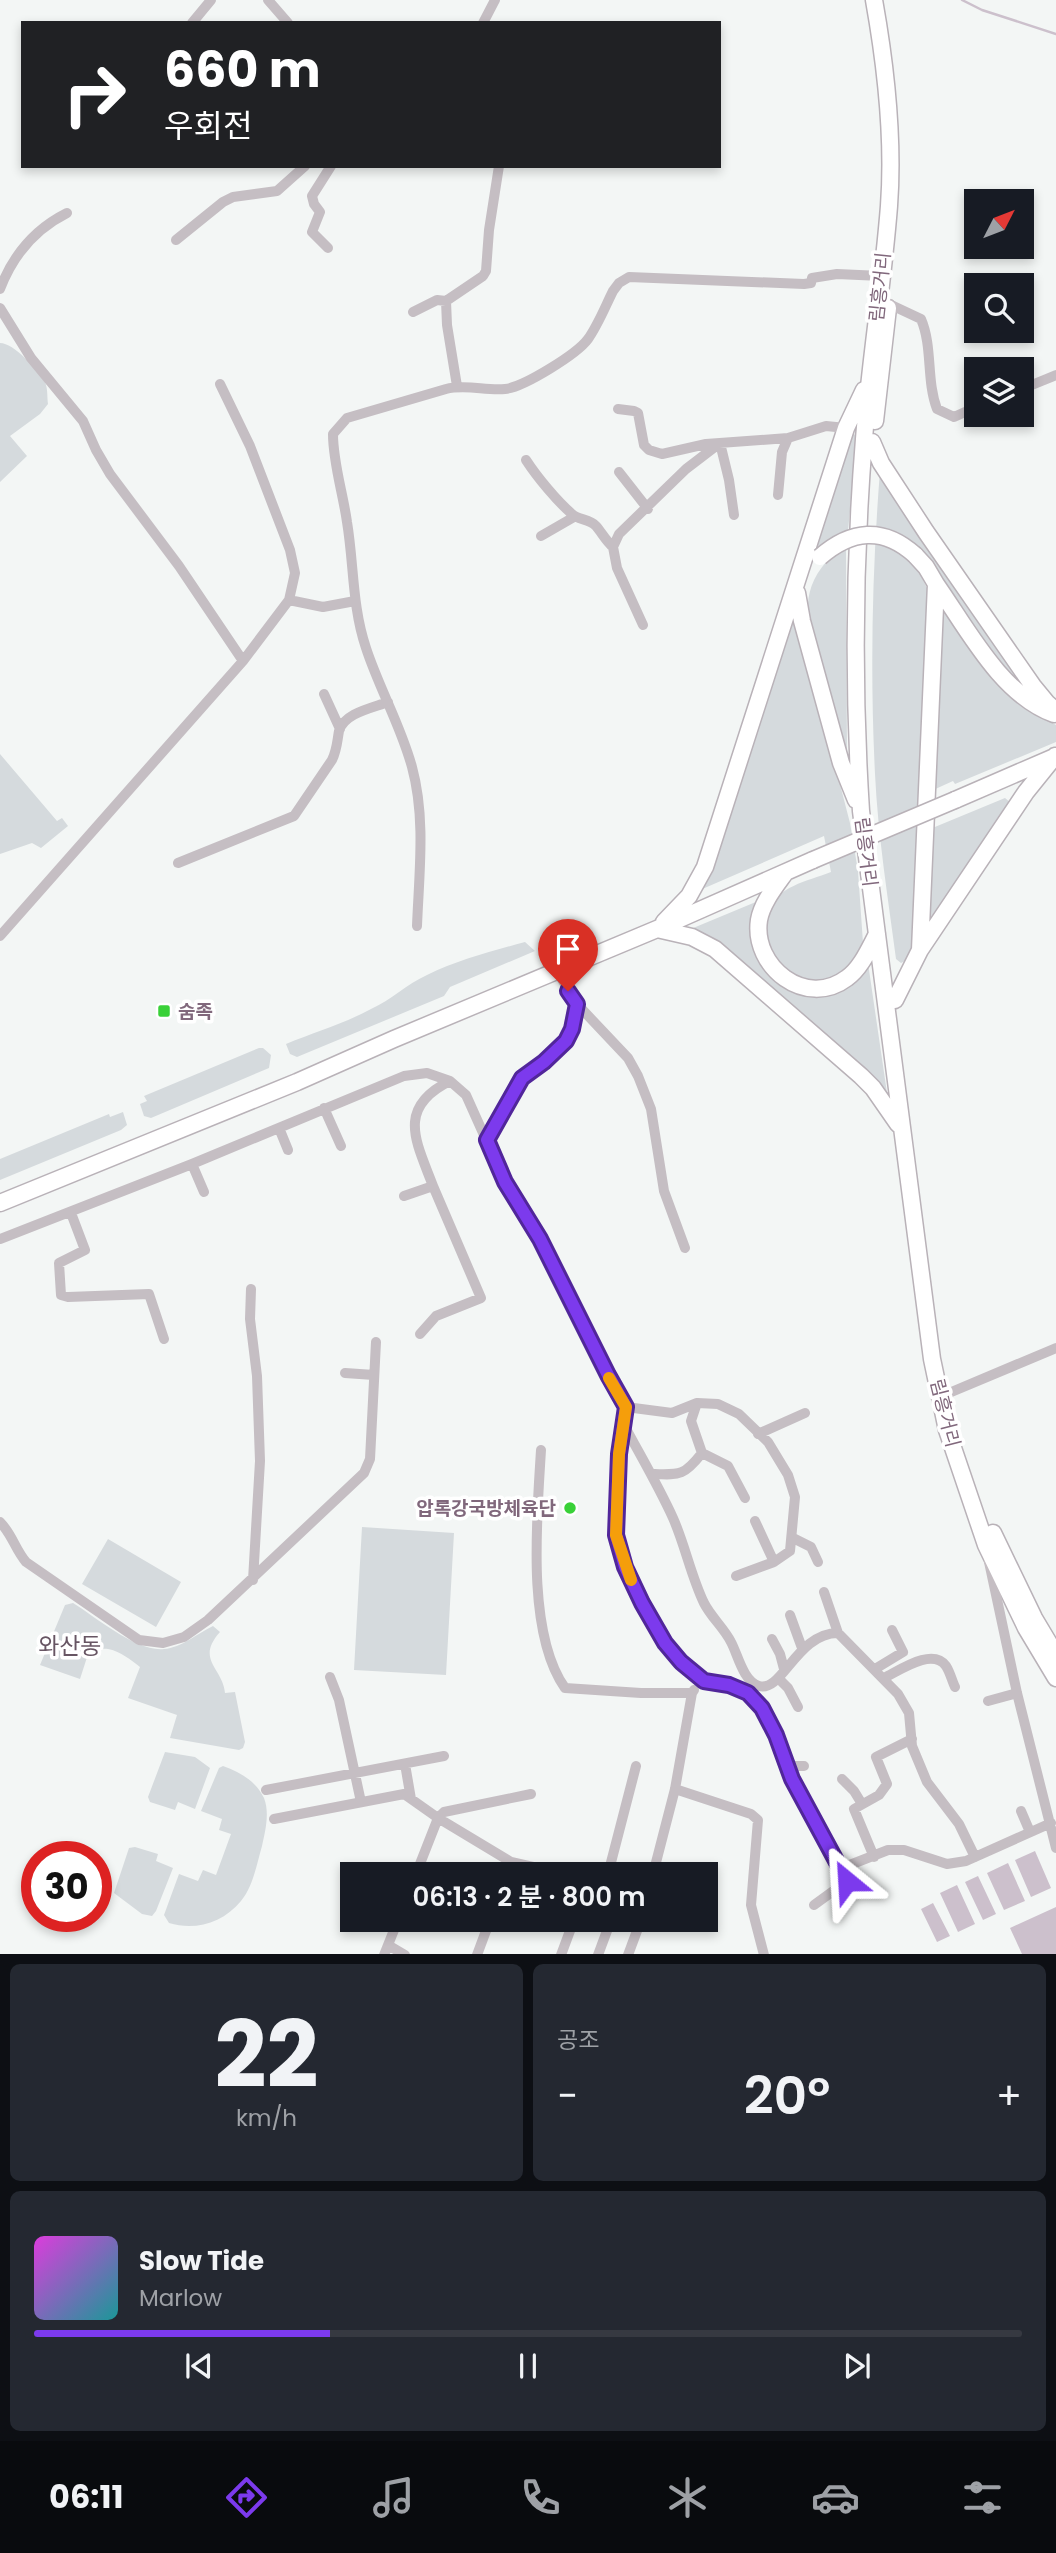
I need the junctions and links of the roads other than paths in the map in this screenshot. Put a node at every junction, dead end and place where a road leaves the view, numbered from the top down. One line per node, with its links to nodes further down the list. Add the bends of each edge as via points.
1 (211, 0): 6 (street)
2 (268, 0): 7 (street)
3 (495, 0): 8 (street)
4 (874, 0): 15 (main road, 림흥거리, via 889,109 889,204)
5 (884, 0): 18 (main road, 림흥거리, via 899,110 899,206)
6 (194, 21)
7 (286, 21)
8 (484, 21)
9 (303, 168): 13 (street, via 276,191 223,202)
10 (330, 168): 14 (street, via 312,196 320,212 312,232)
11 (499, 168): 17 (street, via 486,271)
12 (67, 213): 16 (street, via 24,245)
13 (176, 240)
14 (328, 248)
15 (881, 276): 22 (main road, 림흥거리); 25 (street, via 837,274 804,284 629,277 613,291 584,344 542,372 504,389)
16 (0, 289)
17 (446, 301): 20 (street, via 437,300); 25 (street)
18 (889, 304): 27 (street, via 921,319 937,409 954,416); 30 (main road, 림흥거리)
19 (0, 308): 45 (street, via 31,358 83,421 110,474)
20 (413, 312)
21 (1056, 375): 24 (street)
22 (870, 376): 28 (main road); 51 (main road, 림흥거리, via 855,605)
23 (220, 384): 42 (street, via 250,446 290,550 295,573)
24 (1034, 384)
25 (457, 386): 43 (street, via 347,418 333,433)
26 (618, 409): 31 (street, via 638,413 645,445 655,453)
27 (964, 412)
28 (846, 428): 29 (street, via 826,426); 41 (main road)
29 (789, 439): 31 (street); 34 (street, via 782,452)
30 (872, 442): 48 (main road, via 933,542); 60 (main road, 림흥거리, via 864,606 865,722 870,808)
31 (720, 443): 35 (street); 36 (street)
32 (526, 460): 37 (street)
33 (618, 472): 35 (street)
34 (778, 495)
35 (648, 509): 39 (street, via 619,534)
36 (734, 515)
37 (574, 517): 38 (street); 39 (street, via 594,524)
38 (541, 536)
39 (613, 547): 44 (street, via 617,568)
40 (936, 584): 41 (main road, bridge, via 915,555 894,540 863,535 842,540 820,557); 48 (main road, via 1004,679 1029,703); 58 (main road)
41 (797, 585): 51 (main road, via 798,604 841,763); 55 (main road, via 705,867 689,896)
42 (289, 600): 43 (street, via 323,607); 45 (street)
43 (355, 601): 47 (street, via 365,646)
44 (643, 625)
45 (243, 661): 57 (street)
46 (324, 694): 49 (street)
47 (388, 702): 49 (street, via 350,717); 54 (street, via 418,797)
48 (1056, 713)
49 (340, 729): 52 (street, via 337,751 295,816)
50 (1056, 756): 53 (main road, bridge); 58 (main road, via 1026,792)
51 (861, 811): 56 (main road, 림흥거리)
52 (178, 863)
53 (785, 873): 55 (main road); 56 (main road, via 764,906 758,934 771,966 794,985 808,989 846,979)
54 (417, 926)
55 (657, 929): 59 (main road); 64 (main road, via 692,937 715,949 861,1076)
56 (877, 934): 64 (main road, 림흥거리)
57 (0, 936)
58 (920, 950): 60 (main road)
59 (557, 971): 61 (street); 73 (main road)
60 (895, 1000): 84 (main road, 림흥거리)
61 (577, 1004): 66 (street, via 566,1041 522,1078); 76 (street, via 628,1058 638,1076 651,1108 664,1191)
62 (450, 1081): 63 (street, via 418,1073); 66 (street, via 466,1095); 70 (street, via 427,1098 413,1122)
63 (324, 1108): 65 (street); 67 (street)
64 (901, 1127): 97 (main road, 림흥거리, via 932,1359 947,1430)
65 (279, 1128): 68 (street); 69 (street)
66 (487, 1140): 86 (street)
67 (341, 1146)
68 (288, 1150)
69 (192, 1164): 71 (street); 74 (street)
70 (433, 1186): 72 (street); 78 (street, via 481,1298 436,1316)
71 (204, 1192)
72 (404, 1196)
73 (0, 1203)
74 (71, 1213): 75 (street); 79 (street, via 85,1250 59,1263 61,1295 149,1294)
75 (0, 1238)
76 (685, 1248)
77 (251, 1289): 101 (street, via 260,1461)
78 (420, 1334)
79 (164, 1339)
80 (376, 1342): 83 (street)
81 (1056, 1348): 84 (street)
82 (345, 1373): 83 (street)
83 (374, 1375): 101 (street, via 370,1459 364,1473)
84 (949, 1393): 108 (main road, 림흥거리, via 955,1427 992,1531)
85 (697, 1404): 86 (street, via 672,1413); 89 (street, via 718,1405 739,1414); 91 (street, via 691,1421)
86 (626, 1407): 88 (street)
87 (805, 1413): 89 (street)
88 (623, 1423): 92 (street); 114 (street, via 616,1535 625,1567 665,1643)
89 (758, 1434): 96 (street, via 788,1475 794,1497)
90 (541, 1450): 116 (street, via 537,1598 553,1672 565,1688)
91 (702, 1453): 92 (street, via 679,1475); 93 (street, via 727,1466)
92 (652, 1474): 110 (street, via 704,1602 730,1639 748,1679 771,1686)
93 (745, 1498)
94 (755, 1521): 98 (street)
95 (0, 1522): 101 (street, via 26,1562 139,1640 163,1643 184,1637)
96 (793, 1538): 98 (street, via 790,1551); 99 (street, via 811,1547)
97 (986, 1545): 113 (main road, 림흥거리); 117 (street)
98 (774, 1562): 100 (street)
99 (818, 1562)
100 (736, 1576)
101 (253, 1580)
102 (824, 1592): 105 (street)
103 (790, 1615): 107 (street)
104 (892, 1630): 109 (street, via 903,1652)
105 (838, 1633): 107 (street); 109 (street)
106 (772, 1639): 110 (street, via 780,1654)
107 (802, 1648): 110 (street)
108 (1056, 1655)
109 (875, 1669): 112 (street)
110 (782, 1674): 119 (street)
111 (330, 1676): 126 (street)
112 (884, 1678): 115 (street, via 924,1659 938,1659); 120 (street, via 909,1713)
113 (1056, 1678)
114 (704, 1681): 116 (street); 124 (street, via 729,1685 756,1700)
115 (955, 1687)
116 (692, 1693): 128 (street)
117 (1017, 1693): 118 (street); 137 (street)
118 (988, 1701)
119 (798, 1707)
120 (912, 1739): 133 (street, via 876,1758 887,1784 879,1795); 141 (street, via 927,1782 959,1824)
121 (444, 1756): 122 (street)
122 (405, 1764): 126 (street); 131 (street)
123 (636, 1766): 144 (street)
124 (787, 1766): 125 (street); 146 (street)
125 (804, 1766)
126 (355, 1774): 129 (street); 132 (street)
127 (842, 1779): 133 (street)
128 (675, 1789): 145 (street); 158 (street, via 758,1820 751,1905)
129 (266, 1790)
130 (531, 1794): 135 (street, via 444,1812)
131 (411, 1799): 132 (street, via 404,1794); 135 (street)
132 (362, 1802): 136 (street)
133 (862, 1804): 140 (street, via 854,1809)
134 (1021, 1811): 138 (street)
135 (438, 1818): 142 (street); 143 (street)
136 (274, 1819)
137 (1051, 1823): 138 (street); 139 (street)
138 (1030, 1832): 141 (street)
139 (1056, 1848)
140 (874, 1857): 141 (street, via 888,1850 904,1850 947,1864); 146 (street)
141 (975, 1857)
142 (421, 1862)
143 (511, 1862)
144 (611, 1862)
145 (656, 1862)
146 (842, 1868): 147 (street, via 847,1881)
147 (814, 1905)
148 (393, 1932): 153 (street)
149 (486, 1932): 154 (street)
150 (570, 1932): 155 (street)
151 (607, 1932): 156 (street)
152 (637, 1932): 157 (street)
153 (386, 1950)
154 (477, 1954)
155 (561, 1954)
156 (598, 1954)
157 (628, 1954)
158 (764, 1954)

